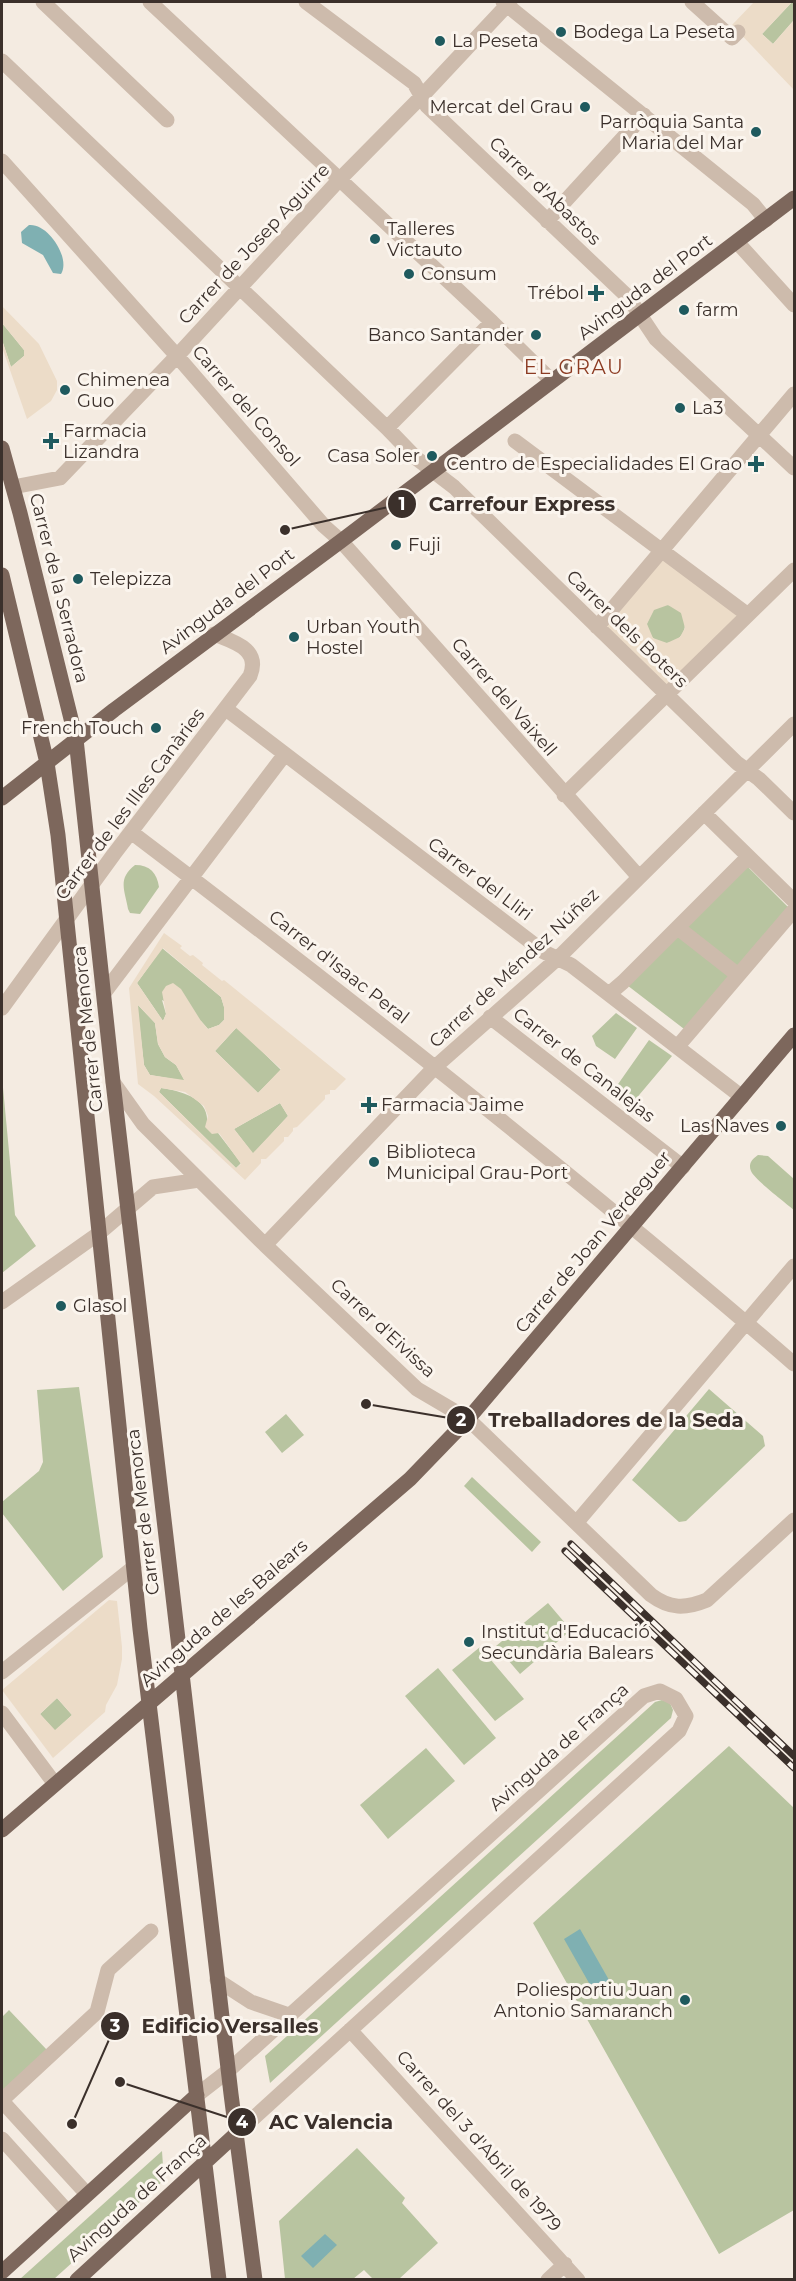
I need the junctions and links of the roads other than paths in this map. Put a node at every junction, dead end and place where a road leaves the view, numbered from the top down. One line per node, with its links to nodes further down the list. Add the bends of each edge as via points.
1 (43, 2): 10 (street)
2 (150, 2): 12 (street)
3 (306, 2): 8 (street, Carrer d'Abastos, via 414,83)
4 (507, 2): 8 (street, Carrer de Josep Aguirre); 9 (street)
5 (692, 2): 6 (street, via 732,38)
6 (738, 32)
7 (2, 61): 17 (street, Carrer dels Boters)
8 (422, 96): 12 (street, Carrer de Josep Aguirre); 15 (street, Carrer d'Abastos, via 427,106)
9 (644, 115): 14 (street, via 753,204); 15 (street)
10 (167, 120)
11 (2, 161): 21 (street, Carrer del Consol)
12 (339, 180): 17 (street, Carrer de Josep Aguirre); 20 (street)
13 (795, 198): 14 (main road, Avinguda del Port)
14 (766, 220): 16 (main road, Avinguda del Port)
15 (547, 221): 19 (street, Carrer d'Abastos, via 628,297)
16 (737, 242): 18 (street); 19 (main road, Avinguda del Port)
17 (238, 287): 21 (street, Carrer de Josep Aguirre); 24 (street, Carrer dels Boters)
18 (795, 305)
19 (641, 315): 22 (main road, Avinguda del Port); 25 (street, Carrer d'Abastos, via 656,339)
20 (492, 322): 22 (street); 24 (street)
21 (177, 356): 30 (street, Carrer de Josep Aguirre, via 60,478); 31 (street, Carrer del Consol)
22 (552, 381): 29 (main road, Avinguda del Port)
23 (795, 394): 25 (street)
24 (387, 428): 29 (street, Carrer dels Boters)
25 (760, 436): 28 (street, Carrer d'Abastos); 32 (street)
26 (515, 441): 32 (street)
27 (2, 448): 30 (main road, Carrer de la Serradora)
28 (795, 468)
29 (433, 471): 31 (main road, Avinguda del Port); 36 (street, Carrer dels Boters)
30 (13, 487): 41 (main road, Carrer de la Serradora)
31 (341, 541): 37 (main road, Avinguda del Port); 45 (street, Carrer del Vaixell)
32 (661, 549): 35 (street); 36 (street)
33 (795, 570): 35 (street)
34 (2, 575): 43 (main road)
35 (748, 615): 38 (street)
36 (597, 627): 38 (street, Carrer dels Boters)
37 (214, 634): 39 (street, Carrer de les Illes Canàries, via 242,644 254,667); 41 (main road, Avinguda del Port)
38 (668, 695): 44 (street, Carrer dels Boters); 45 (street)
39 (226, 709): 42 (street, Carrer del Lliri); 49 (street, Carrer de les Illes Canàries)
40 (795, 723): 44 (street, Carrer de Méndez Núñez)
41 (76, 739): 43 (main road, Avinguda del Port); 53 (main road, Carrer de Menorca)
42 (285, 754): 52 (street); 58 (street, Carrer del Lliri)
43 (47, 763): 46 (main road, Avinguda del Port); 56 (main road, Carrer de Menorca)
44 (747, 770): 47 (street, Carrer de Méndez Núñez); 48 (street, Carrer dels Boters)
45 (564, 795): 51 (street, Carrer del Vaixell)
46 (2, 798)
47 (704, 813): 50 (street); 51 (street, Carrer de Méndez Núñez)
48 (795, 813)
49 (131, 832): 52 (street, Carrer d'Isaac Peral); 53 (street, Carrer de les Illes Canàries)
50 (748, 857): 54 (street); 57 (street)
51 (639, 877): 58 (street, Carrer de Méndez Núñez)
52 (192, 878): 60 (street); 66 (street, Carrer d'Isaac Peral)
53 (93, 885): 56 (street, Carrer de les Illes Canàries); 60 (main road, Carrer de Menorca)
54 (795, 901)
55 (795, 910): 59 (street)
56 (67, 921): 62 (street, Carrer de les Illes Canàries); 73 (main road, Carrer de Menorca)
57 (678, 928): 59 (street); 61 (street)
58 (557, 959): 61 (street, Carrer del Lliri); 63 (street, Carrer de Méndez Núñez)
59 (738, 975): 65 (street)
60 (104, 993): 67 (main road, Carrer de Menorca)
61 (609, 994): 65 (street, Carrer del Lliri)
62 (2, 1008)
63 (490, 1017): 66 (street, Carrer de Méndez Núñez); 69 (street, Carrer de Canalejas)
64 (795, 1035): 68 (main road, Carrer de Joan Verdeguer)
65 (678, 1046): 68 (street, Carrer del Lliri)
66 (435, 1067): 72 (street, Carrer d'Isaac Peral); 74 (street, Carrer de Méndez Núñez)
67 (113, 1082): 70 (street, Carrer d'Eivissa, via 143,1124); 71 (main road, Carrer de Menorca)
68 (742, 1097): 69 (main road, Carrer de Joan Verdeguer)
69 (683, 1167): 72 (main road, Carrer de Joan Verdeguer)
70 (200, 1180): 71 (street, via 153,1187); 74 (street, Carrer d'Eivissa)
71 (128, 1206): 73 (street); 84 (main road, Carrer de Menorca)
72 (632, 1227): 77 (street, Carrer d'Isaac Peral); 79 (main road, Carrer de Joan Verdeguer)
73 (98, 1234): 76 (street); 82 (main road, Carrer de Menorca)
74 (265, 1245): 79 (street, Carrer d'Eivissa, via 417,1389)
75 (795, 1266): 77 (street)
76 (2, 1302)
77 (747, 1323): 78 (street, Carrer d'Isaac Peral); 81 (street)
78 (795, 1364)
79 (468, 1419): 81 (street, Carrer d'Eivissa); 84 (main road, Avinguda de les Balears, via 410,1479)
80 (795, 1520): 81 (street, Carrer d'Eivissa, via 707,1600 672,1606 651,1595)
81 (577, 1522)
82 (134, 1567): 83 (street); 85 (main road, Carrer de Menorca)
83 (2, 1672)
84 (182, 1677): 85 (main road, Avinguda de les Balears); 90 (main road, Carrer de Menorca)
85 (150, 1702): 87 (main road, Avinguda de les Balears); 94 (main road, Carrer de Menorca)
86 (2, 1713): 87 (street)
87 (55, 1784): 88 (main road, Avinguda de les Balears)
88 (2, 1830)
89 (151, 1931): 95 (street, via 108,1970 97,2012)
90 (218, 1980): 91 (street, via 251,2002); 93 (main road, Carrer de Menorca)
91 (289, 2015): 92 (street, Avinguda de França, via 644,1696 660,1691 676,1699 686,1716 679,1731); 93 (street, Avinguda de França)
92 (350, 2030): 96 (street, Avinguda de França); 101 (street, Carrer del 3 d'Abril de 1979)
93 (228, 2071): 94 (street, Avinguda de França); 96 (main road, Carrer de Menorca)
94 (197, 2095): 98 (main road, Carrer de Menorca); 99 (main road, Avinguda de França)
95 (2, 2101): 99 (street)
96 (236, 2134): 98 (main road, Avinguda de França); 105 (main road, Carrer de Menorca)
97 (2, 2139): 100 (street)
98 (206, 2161): 103 (main road, Avinguda de França); 104 (main road, Carrer de Menorca)
99 (86, 2193): 100 (main road, Avinguda de França)
100 (67, 2211): 102 (main road, Avinguda de França)
101 (565, 2265): 106 (street); 107 (street, Carrer del 3 d'Abril de 1979)
102 (2, 2272)
103 (77, 2280)
104 (219, 2280)
105 (255, 2280)
106 (548, 2280)
107 (578, 2280)

